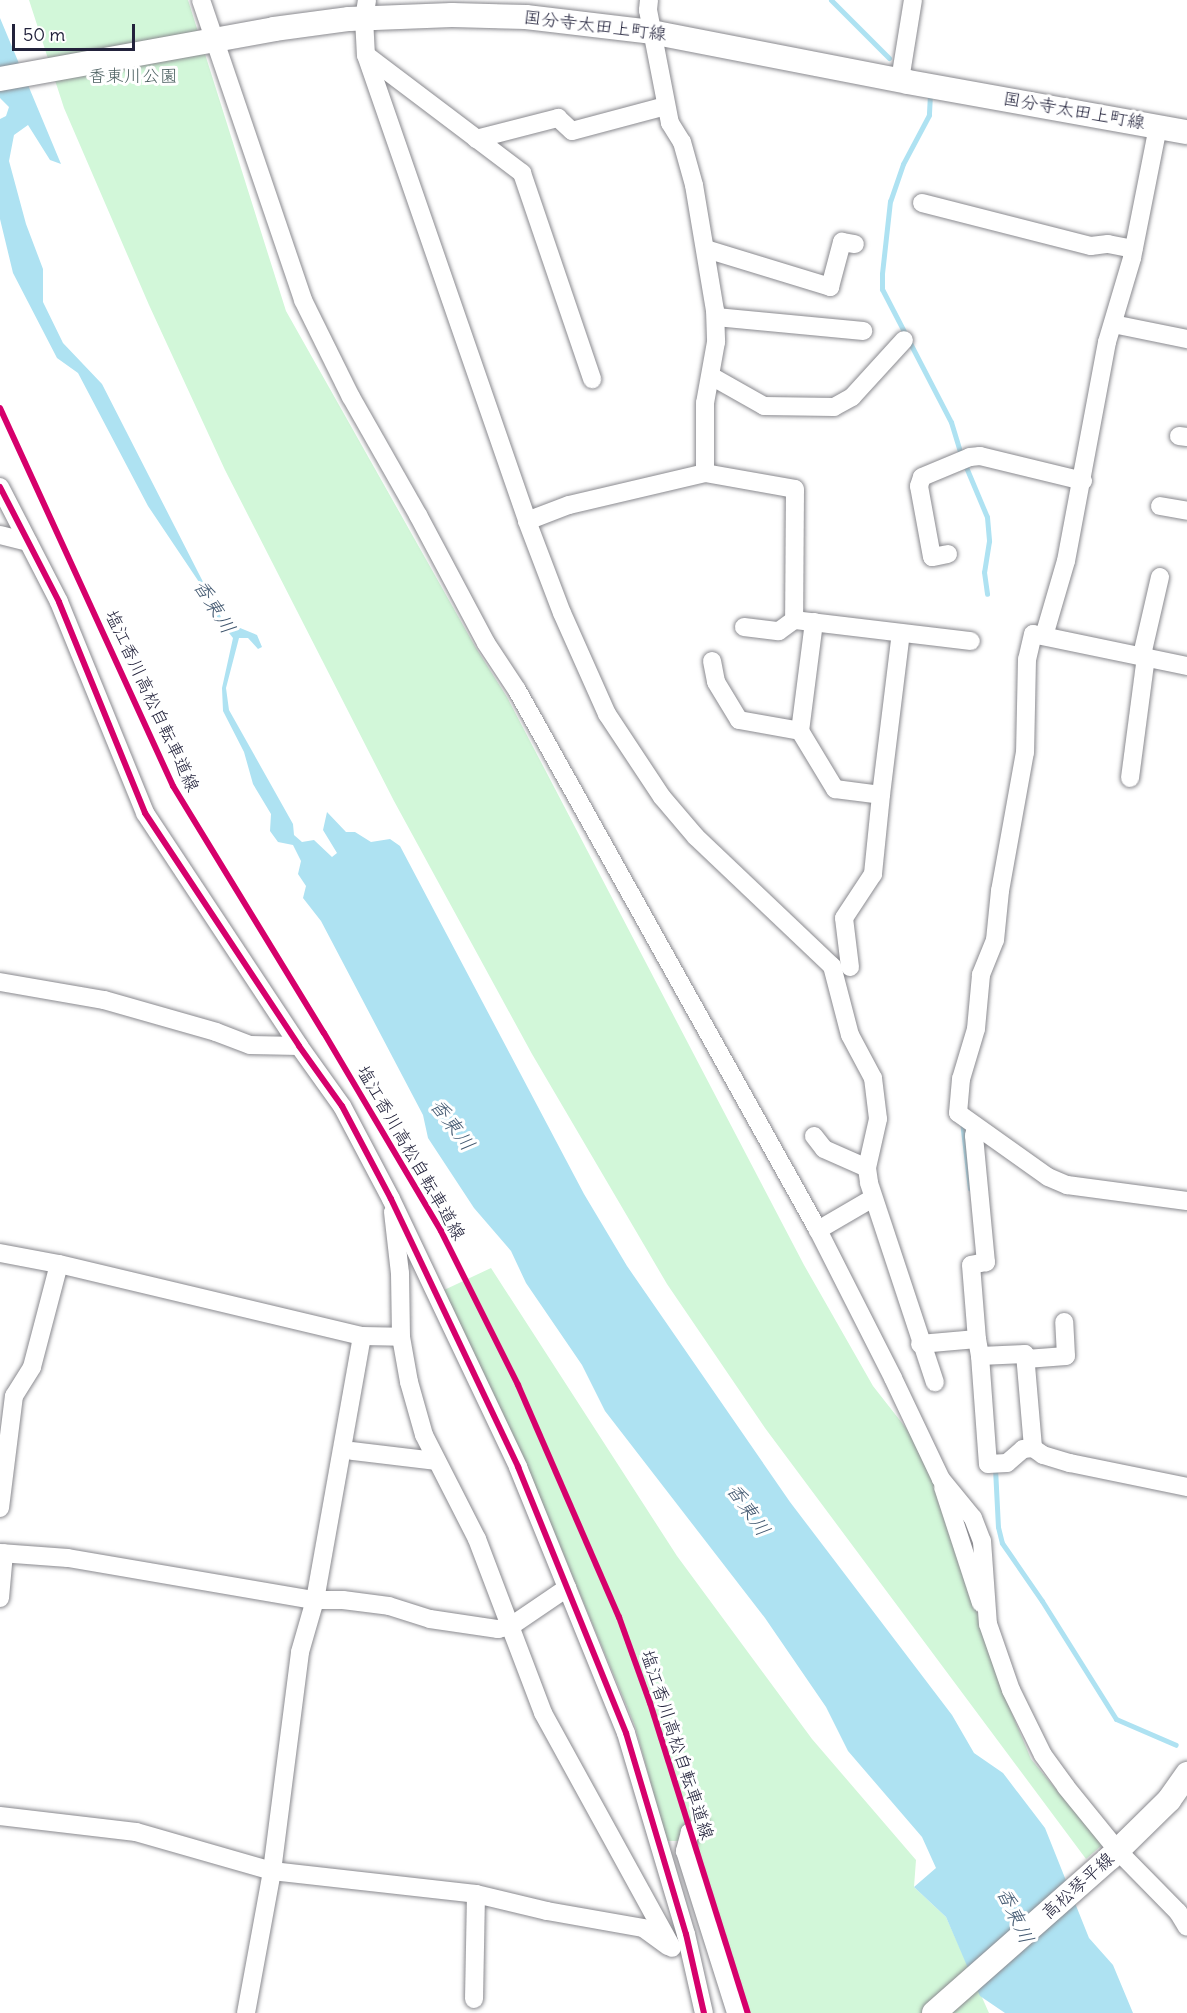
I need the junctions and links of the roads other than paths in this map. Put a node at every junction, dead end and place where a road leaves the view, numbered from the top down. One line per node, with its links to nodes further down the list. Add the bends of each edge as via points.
1 (201, 0): 6 (street)
2 (650, 0): 5 (street)
3 (913, 0): 9 (street)
4 (365, 9): 5 (main road, 国分寺太田上町線, via 526,17); 6 (main road, 国分寺太田上町線); 7 (street)
5 (651, 32): 9 (main road, 国分寺太田上町線); 10 (street)
6 (210, 41): 8 (main road, 国分寺太田上町線); 56 (street, via 303,300 351,397)
7 (366, 55): 13 (street); 30 (street)
8 (0, 79)
9 (900, 80): 11 (main road, 国分寺太田上町線)
10 (666, 106): 13 (street, via 572,131 558,118); 16 (street, via 670,123 682,142)
11 (1158, 127): 12 (main road, 国分寺太田上町線); 17 (street)
12 (1187, 132)
13 (476, 139): 24 (street, via 522,173)
14 (922, 203): 17 (street, via 1091,246 1108,244)
15 (855, 244): 16 (street, via 842,242 830,287)
16 (706, 249): 18 (street)
17 (1134, 249): 19 (street)
18 (716, 317): 20 (street); 23 (street)
19 (1113, 324): 21 (street); 26 (street)
20 (863, 331)
21 (1187, 339)
22 (904, 340): 23 (street, via 852,397 834,407 764,405)
23 (711, 376): 25 (street, via 705,403)
24 (592, 379)
25 (705, 473): 30 (street, via 569,504); 35 (street, via 795,489)
26 (1083, 481): 33 (street, via 980,456 922,477 919,486 933,557); 39 (street, via 1066,561)
27 (0, 487): 32 (street)
28 (1160, 506): 29 (street)
29 (1187, 511)
30 (527, 521): 52 (street, via 591,680 631,752 696,837 832,966 850,1035 867,1063 875,1087 878,1119)
31 (0, 535): 32 (street)
32 (28, 542): 49 (street, via 59,602 145,813)
33 (948, 554)
34 (1160, 577): 41 (street)
35 (794, 620): 36 (street); 37 (street, via 779,631)
36 (814, 622): 38 (street); 44 (street)
37 (744, 627)
38 (901, 633): 40 (street); 46 (street)
39 (1044, 636): 41 (street); 50 (street, via 1033,633 1027,659 1025,752 995,940 981,975 976,1029 961,1079 958,1113)
40 (970, 641)
41 (1144, 656): 43 (street); 45 (street)
42 (712, 661): 44 (street, via 716,682 739,720)
43 (1187, 666)
44 (800, 731): 46 (street, via 835,789)
45 (1130, 778)
46 (881, 795): 47 (street, via 873,874 844,918)
47 (850, 967)
48 (0, 982): 49 (street, via 115,1003 250,1045)
49 (299, 1046): 53 (street, via 342,1106)
50 (967, 1121): 55 (street, via 1048,1177 1067,1185); 63 (street, via 974,1136 986,1262 970,1264)
51 (814, 1136): 52 (street, via 824,1149)
52 (867, 1168): 54 (street)
53 (391, 1198): 61 (street); 72 (street, via 518,1467)
54 (873, 1198): 56 (street); 62 (street)
55 (1187, 1201)
56 (818, 1230): 79 (street, via 941,1479 973,1518 982,1540 988,1624 1011,1690 1043,1755)
57 (0, 1253): 58 (street)
58 (59, 1264): 60 (street); 70 (street, via 32,1367 14,1396)
59 (1064, 1322): 64 (street, via 1066,1356)
60 (362, 1336): 61 (street); 74 (street)
61 (401, 1336): 68 (street, via 409,1382)
62 (920, 1344): 63 (street); 65 (street)
63 (982, 1352): 64 (street, via 1026,1354); 66 (street, via 988,1464 1007,1463 1023,1449)
64 (1026, 1359): 66 (street)
65 (934, 1382)
66 (1032, 1448): 69 (street, via 1070,1463)
67 (352, 1450): 68 (street)
68 (436, 1461): 75 (street, via 477,1539)
69 (1187, 1487)
70 (0, 1508)
71 (2, 1553): 73 (street); 74 (street, via 68,1558)
72 (567, 1588): 75 (street); 84 (street, via 626,1733 686,1934)
73 (0, 1598)
74 (315, 1600): 75 (street, via 389,1606 430,1618 498,1629); 80 (street, via 293,1695)
75 (511, 1626): 83 (street, via 543,1713)
76 (1187, 1774): 79 (main road, 高松琴平線, via 1168,1800)
77 (0, 1816): 80 (street, via 136,1832)
78 (700, 1826): 88 (street, via 690,1832 685,1851)
79 (1114, 1855): 82 (street, via 1179,1912); 89 (main road, 高松琴平線)
80 (272, 1871): 81 (street); 86 (street)
81 (476, 1894): 83 (street, via 643,1928); 85 (street)
82 (1187, 1927)
83 (672, 1948): 84 (street)
84 (699, 1991): 87 (street)
85 (474, 1999)
86 (246, 2013)
87 (704, 2013)
88 (736, 2013)
89 (934, 2013)

